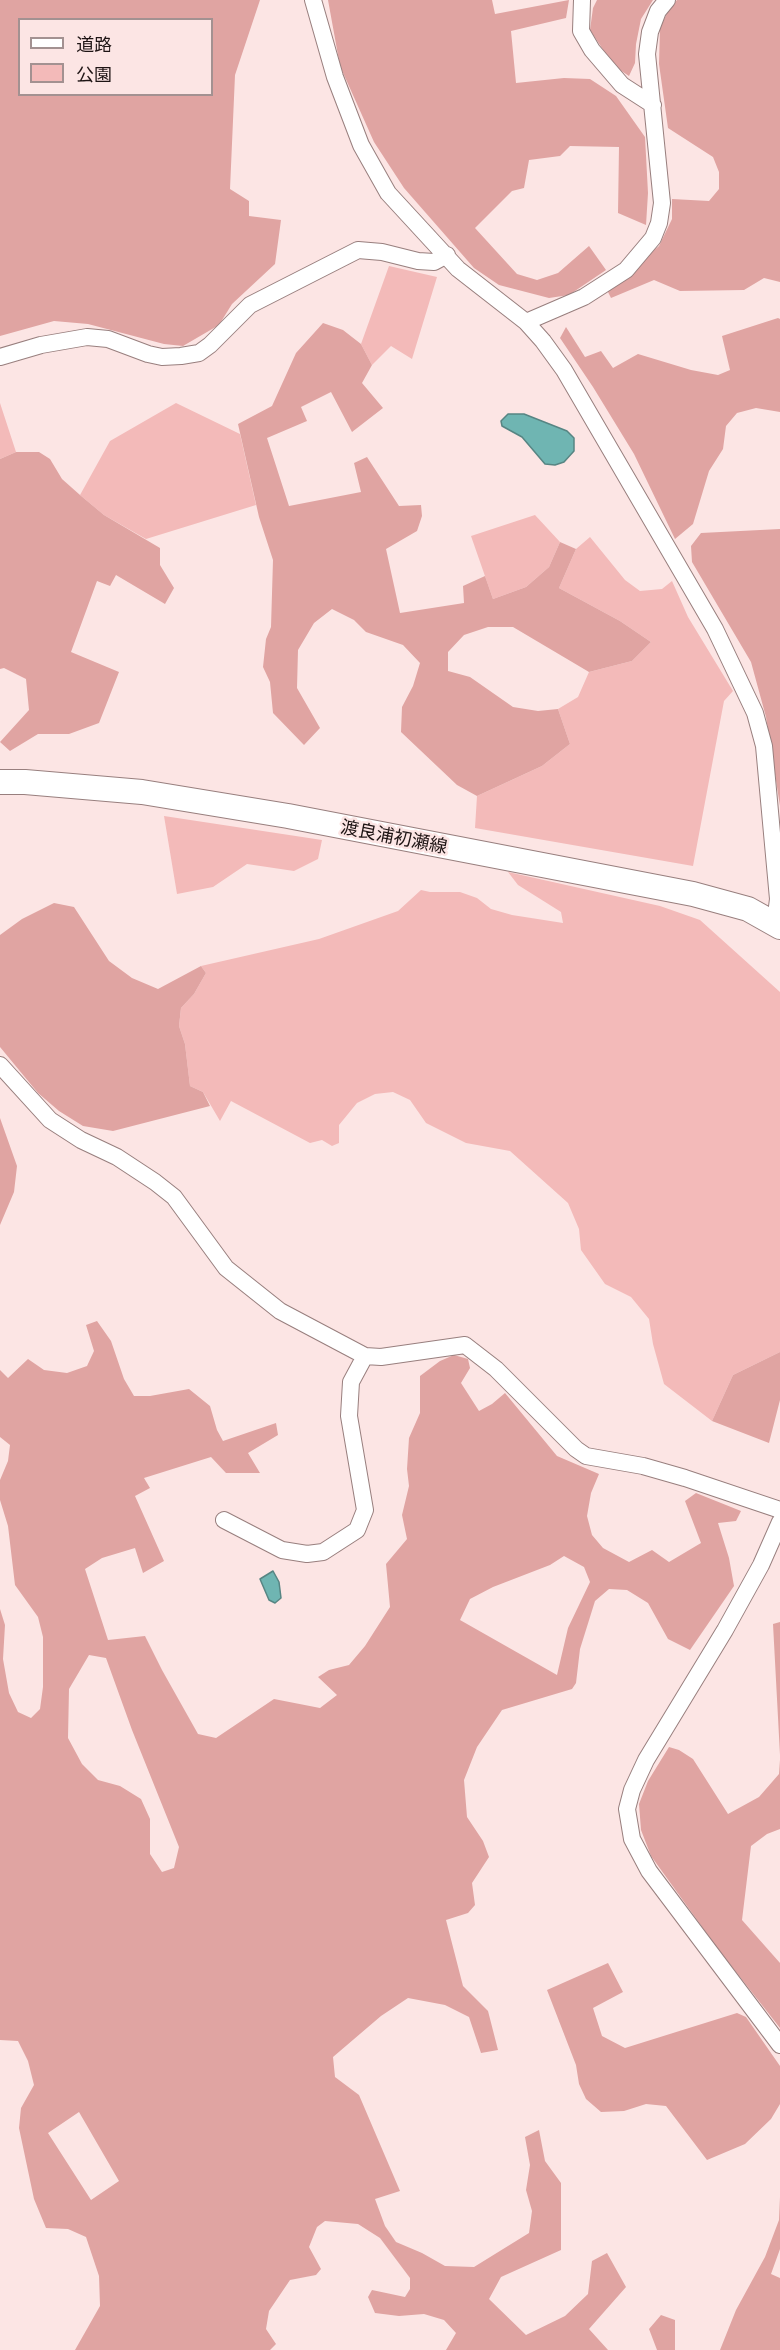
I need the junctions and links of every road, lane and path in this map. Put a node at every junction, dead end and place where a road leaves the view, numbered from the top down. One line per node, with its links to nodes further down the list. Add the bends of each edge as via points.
1 (312, 0): 5 (street, via 335,77 374,172 395,202)
2 (582, 0): 4 (street, via 582,31 592,50 622,85)
3 (667, 0): 4 (street, via 650,32 647,54)
4 (653, 105): 6 (street, via 662,203 653,238 626,270 584,297)
5 (447, 255): 6 (street, via 458,269); 7 (street, via 434,262 358,250 250,305 210,345 190,354 162,357 108,339 87,337)
6 (526, 322): 9 (street, via 564,370 662,535 715,629 755,712 764,746)
7 (0, 357)
8 (0, 782): 9 (main road, 渡良浦初瀬線, via 142,792 288,816 693,894 748,909)
9 (777, 925)
10 (0, 1065): 11 (street, via 50,1120 117,1157 174,1197 226,1268 280,1311)
11 (365, 1356): 12 (street, via 465,1345 496,1369 586,1456 643,1466); 13 (street, via 351,1382 349,1416 365,1510 357,1530 323,1552 307,1554 282,1550)
12 (780, 1510)
13 (224, 1520)
14 (780, 1522): 15 (street, via 761,1565 646,1760 627,1809 632,1839 649,1871)
15 (780, 2045)

